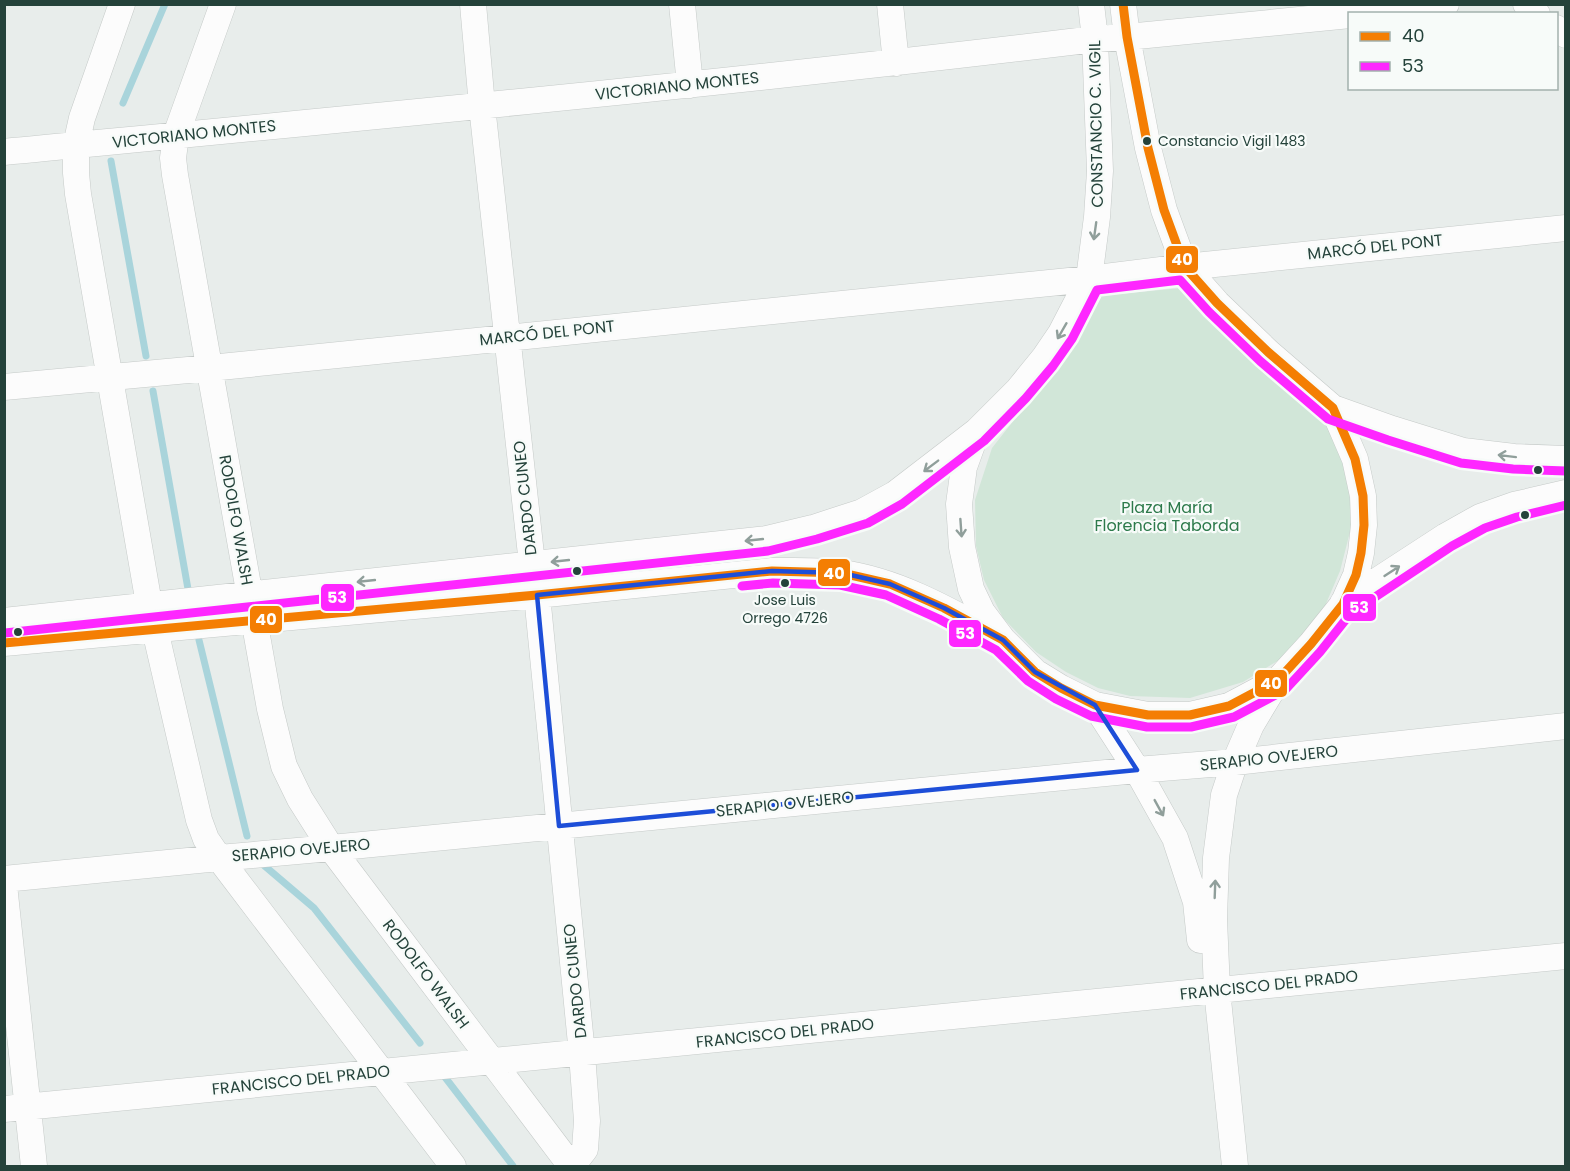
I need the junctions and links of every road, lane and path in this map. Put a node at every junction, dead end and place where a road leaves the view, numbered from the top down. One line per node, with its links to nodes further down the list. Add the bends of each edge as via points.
1 (122, 4): 17 (street, via 87,101)
2 (223, 4): 16 (street, RODOLFO WALSH)
3 (473, 4): 15 (street, DARDO CUNEO)
4 (682, 4): 14 (street)
5 (890, 4): 13 (street)
6 (1091, 4): 12 (street, CONSTANCIO C. VIGIL)
7 (1123, 4): 11 (street, CONSTANCIO C. VIGIL)
8 (1446, 4): 9 (street)
9 (1376, 12)
10 (1348, 15): 11 (street, VICTORIANO MONTES)
11 (1127, 38): 12 (street, VICTORIANO MONTES); 20 (street, CONSTANCIO C. VIGIL, via 1148,148 1164,210)
12 (1095, 39): 13 (street, VICTORIANO MONTES); 21 (street, CONSTANCIO C. VIGIL, one-way to 21, via 1100,171)
13 (896, 63): 14 (street, VICTORIANO MONTES)
14 (690, 85): 15 (street, VICTORIANO MONTES)
15 (482, 106): 16 (street, VICTORIANO MONTES); 22 (street, DARDO CUNEO)
16 (176, 135): 17 (street, VICTORIANO MONTES); 23 (street, RODOLFO WALSH, via 175,175)
17 (76, 146): 18 (street, VICTORIANO MONTES); 24 (street, via 78,194)
18 (4, 152)
19 (1566, 228): 20 (street, MARCÓ DEL PONT)
20 (1185, 267): 21 (street, MARCÓ DEL PONT); 26 (street, via 1216,303)
21 (1089, 279): 22 (street, MARCÓ DEL PONT); 27 (street, one-way to 27, via 1044,358)
22 (508, 337): 23 (street, MARCÓ DEL PONT); 30 (street, DARDO CUNEO)
23 (210, 368): 24 (street, MARCÓ DEL PONT); 31 (street, RODOLFO WALSH)
24 (110, 377): 25 (street, MARCÓ DEL PONT); 34 (street)
25 (4, 387)
26 (1333, 408): 28 (street, one-way to 26, via 1463,451); 33 (street, via 1355,459 1363,496 1361,553)
27 (977, 430): 30 (street, one-way to 30, via 895,494 862,512 813,528 767,538); 37 (street, one-way to 37, via 964,467 959,504 962,547 970,589)
28 (1566, 459)
29 (1566, 493): 33 (street, one-way to 29, via 1480,518)
30 (532, 564): 31 (street, one-way to 31); 32 (street, DARDO CUNEO)
31 (248, 593): 34 (street); 36 (street, RODOLFO WALSH)
32 (537, 595): 36 (street); 37 (street, via 772,571 842,573 890,584); 44 (street, DARDO CUNEO)
33 (1343, 604): 39 (street)
34 (152, 617): 35 (street); 36 (street); 38 (street); 46 (street, via 199,820)
35 (4, 621)
36 (254, 621): 45 (street, RODOLFO WALSH, via 284,766)
37 (1003, 640): 40 (street, via 1035,672)
38 (4, 643)
39 (1278, 680): 40 (street, via 1229,706 1190,715 1149,715); 42 (street, via 1251,725)
40 (1095, 705): 43 (street)
41 (1566, 726): 42 (street, SERAPIO OVEJERO)
42 (1235, 762): 43 (street, SERAPIO OVEJERO); 50 (street, one-way to 42, via 1216,858 1224,795)
43 (1137, 770): 44 (street, SERAPIO OVEJERO); 50 (street, one-way to 50, via 1175,838 1196,902)
44 (559, 826): 45 (street, SERAPIO OVEJERO); 51 (street, DARDO CUNEO)
45 (332, 849): 46 (street, SERAPIO OVEJERO); 52 (street, RODOLFO WALSH)
46 (219, 858): 47 (street, SERAPIO OVEJERO); 53 (street)
47 (4, 879)
48 (4, 885): 54 (street)
49 (1566, 956): 50 (street, FRANCISCO DEL PRADO)
50 (1211, 991): 51 (street, FRANCISCO DEL PRADO); 58 (street); 59 (street)
51 (582, 1053): 52 (street, FRANCISCO DEL PRADO); 57 (street, DARDO CUNEO, via 585,1149)
52 (490, 1061): 53 (street, FRANCISCO DEL PRADO); 57 (street, RODOLFO WALSH)
53 (382, 1072): 54 (street, FRANCISCO DEL PRADO); 56 (street)
54 (16, 1108): 55 (street)
55 (34, 1167)
56 (453, 1167)
57 (572, 1167)
58 (1222, 1167)
59 (1235, 1167)

